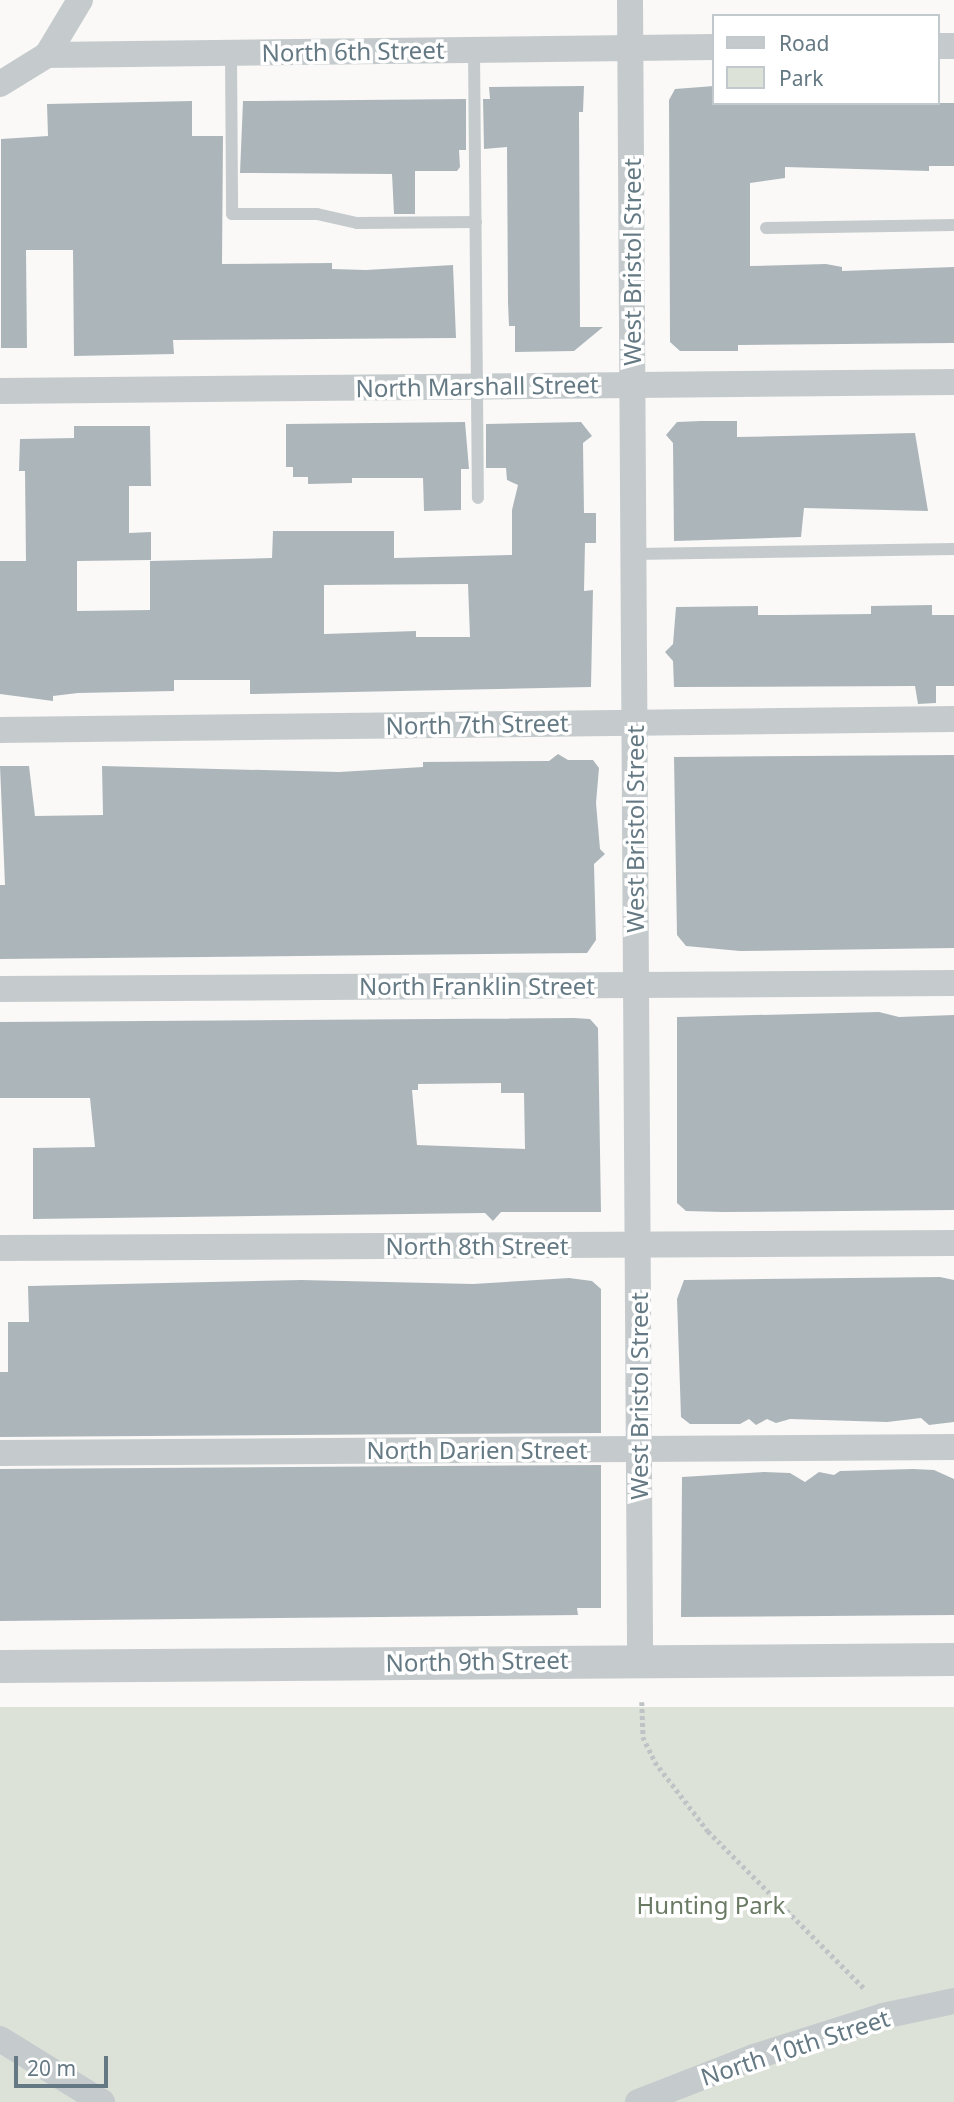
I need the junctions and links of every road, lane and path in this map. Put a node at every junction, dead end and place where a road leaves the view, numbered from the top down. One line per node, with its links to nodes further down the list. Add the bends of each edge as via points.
1 (80, 0): 7 (street)
2 (630, 0): 4 (street, West Bristol Street)
3 (712, 47): 4 (street, North 6th Street)
4 (631, 48): 5 (street, North 6th Street); 13 (street, West Bristol Street)
5 (474, 50): 6 (street, North 6th Street); 9 (lane)
6 (231, 52): 7 (street, North 6th Street); 9 (lane, via 232,214 317,214 357,223)
7 (47, 55): 8 (street)
8 (0, 84)
9 (476, 222): 14 (lane)
10 (954, 225): 11 (lane)
11 (766, 228)
12 (954, 382): 13 (street, North Marshall Street)
13 (633, 385): 14 (street, North Marshall Street); 18 (street, West Bristol Street)
14 (478, 386): 15 (street, North Marshall Street); 16 (lane)
15 (0, 391)
16 (478, 498)
17 (954, 549): 18 (lane)
18 (634, 554): 20 (street, West Bristol Street)
19 (954, 719): 20 (street, North 7th Street)
20 (635, 722): 21 (street, North 7th Street); 23 (street, West Bristol Street)
21 (0, 730)
22 (954, 983): 23 (street, North Franklin Street)
23 (636, 984): 24 (street, North Franklin Street); 26 (street, West Bristol Street)
24 (0, 989)
25 (954, 1243): 26 (street, North 8th Street)
26 (638, 1245): 27 (street, North 8th Street); 29 (street, West Bristol Street)
27 (0, 1248)
28 (954, 1447): 29 (street, North Darien Street)
29 (639, 1449): 30 (street, North Darien Street); 31 (street, West Bristol Street)
30 (0, 1453)
31 (640, 1659): 32 (street, North 9th Street); 33 (street, North 9th Street)
32 (954, 1659)
33 (0, 1666)
34 (642, 1702): 35 (path, via 643,1737 655,1762 708,1831)
35 (866, 1990)
36 (954, 2001): 39 (street, North 10th Street, via 883,2016)
37 (0, 2039): 38 (street)
38 (103, 2102)
39 (638, 2102)

